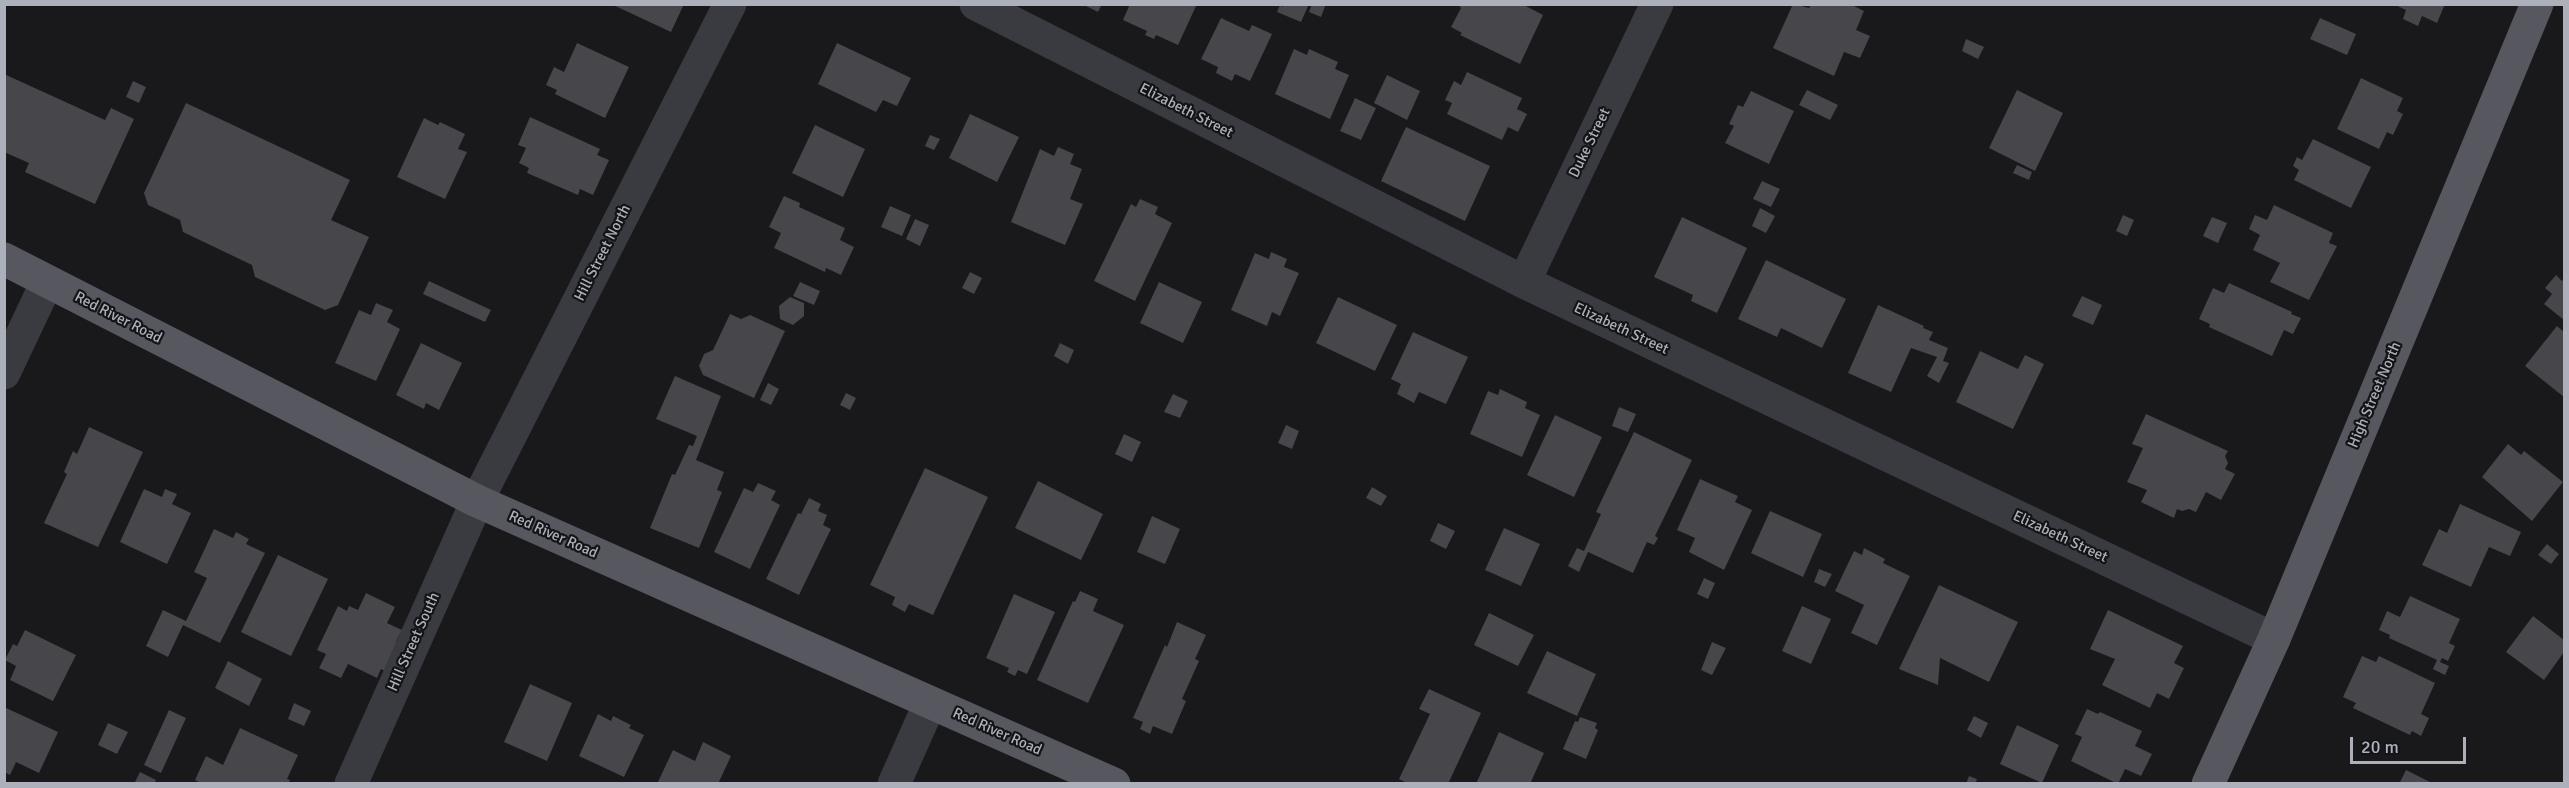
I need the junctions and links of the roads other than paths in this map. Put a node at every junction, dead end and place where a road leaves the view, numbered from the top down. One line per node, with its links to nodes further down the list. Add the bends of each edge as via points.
1 (730, 4): 9 (street, Hill Street North)
2 (975, 4): 7 (street, Elizabeth Street)
3 (1657, 4): 7 (street, Duke Street)
4 (2537, 4): 10 (main road, High Street North)
5 (4, 259): 6 (main road, Red River Road)
6 (47, 282): 8 (street); 9 (main road, Red River Road)
7 (1524, 282): 10 (street, Elizabeth Street)
8 (4, 373)
9 (477, 501): 11 (main road, Red River Road); 12 (street, Hill Street South)
10 (2274, 639): 15 (main road, High Street North)
11 (930, 703): 13 (street); 14 (main road, Red River Road)
12 (351, 783)
13 (894, 783)
14 (1114, 783)
15 (2208, 783)

